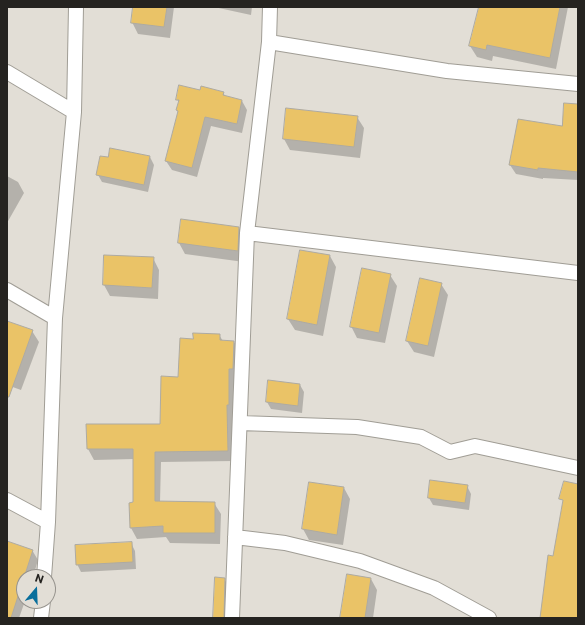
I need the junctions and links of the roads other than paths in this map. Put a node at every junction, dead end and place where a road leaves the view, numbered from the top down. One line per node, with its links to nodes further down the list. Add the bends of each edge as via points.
1 (76, 7): 6 (street)
2 (270, 7): 3 (street)
3 (269, 42): 5 (street, via 447,71); 7 (street)
4 (7, 72): 6 (street)
5 (578, 84)
6 (74, 112): 10 (street)
7 (248, 233): 8 (street); 11 (street)
8 (578, 273)
9 (7, 290): 10 (street)
10 (55, 318): 14 (street)
11 (240, 423): 12 (street, via 357,427 421,437 450,452 475,446); 15 (street)
12 (578, 468)
13 (7, 500): 14 (street)
14 (48, 522): 16 (street)
15 (236, 537): 17 (street); 18 (street, via 285,543 360,561 434,588)
16 (45, 569)
17 (232, 618)
18 (489, 618)

